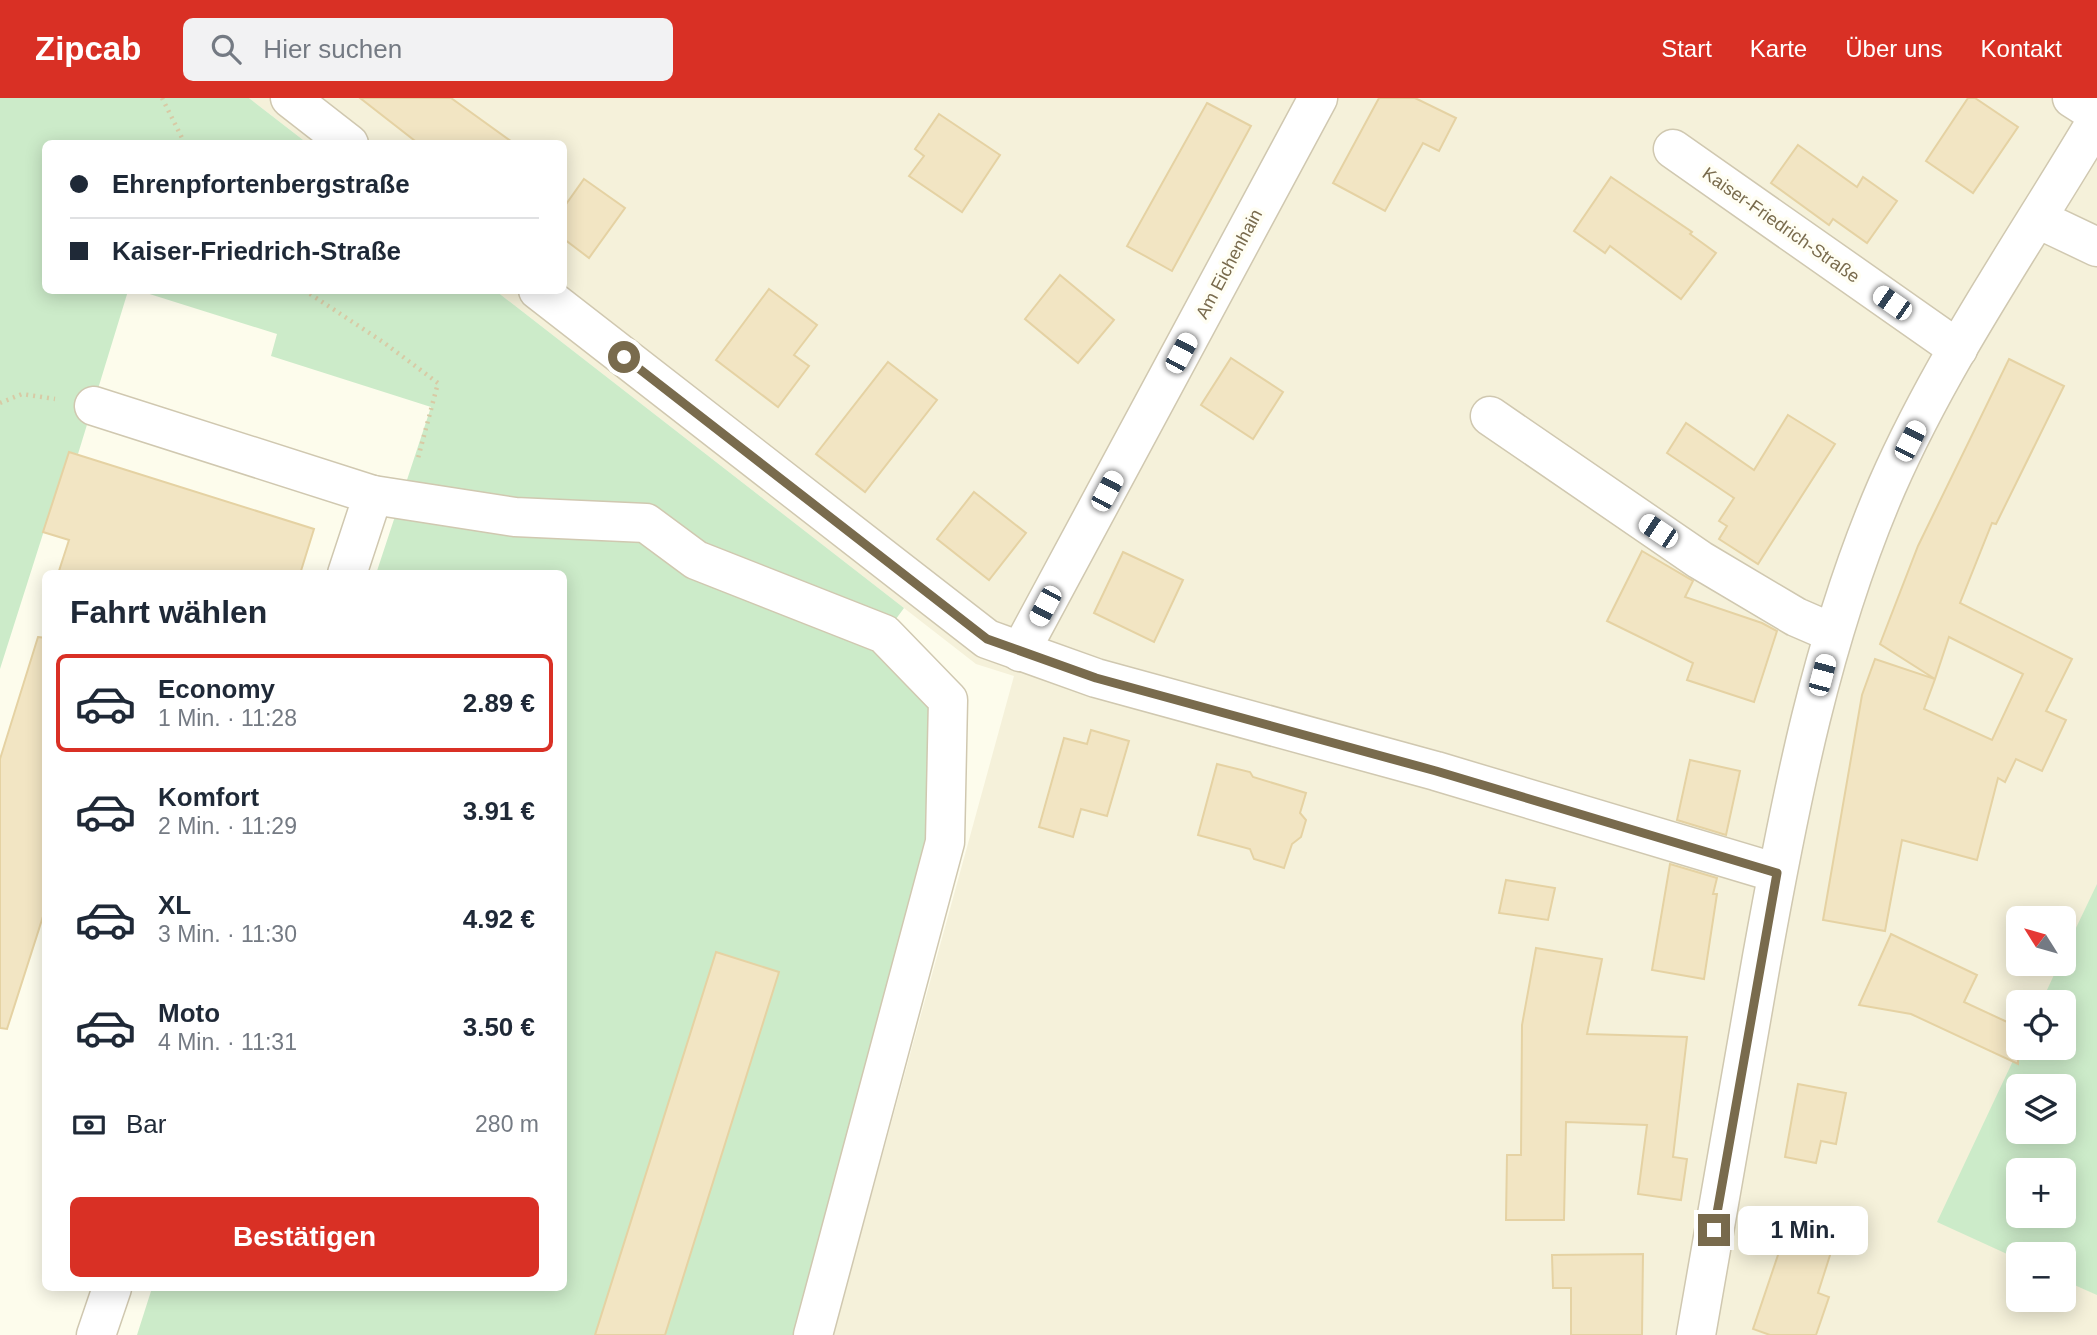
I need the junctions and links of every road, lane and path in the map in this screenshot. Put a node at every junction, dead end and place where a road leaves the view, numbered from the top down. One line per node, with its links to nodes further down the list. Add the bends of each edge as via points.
1 (162, 98): 7 (path)
2 (290, 98): 8 (street)
3 (1318, 98): 21 (street, Am Eichenhain)
4 (2072, 98): 5 (street)
5 (2097, 114)
6 (2097, 120): 10 (street)
7 (183, 140)
8 (344, 140)
9 (1673, 149): 14 (street, Kaiser-Friedrich-Straße)
10 (2038, 219): 11 (street); 14 (street)
11 (2097, 247)
12 (310, 294): 18 (path, via 438,383)
13 (543, 294): 21 (street, via 987,639)
14 (1958, 349): 20 (street, via 1888,484)
15 (0, 403): 16 (path, via 22,394)
16 (94, 406): 18 (street)
17 (1490, 416): 20 (street, via 1700,560 1796,617)
18 (390, 497): 19 (street); 25 (street, via 515,517 646,523 696,560 884,634 948,700 945,842)
19 (349, 570)
20 (1833, 633): 22 (street)
21 (1020, 652): 22 (street, via 1096,678 1436,771)
22 (1777, 873): 26 (street)
23 (111, 1291): 24 (street)
24 (96, 1335)
25 (813, 1335)
26 (1696, 1335)

